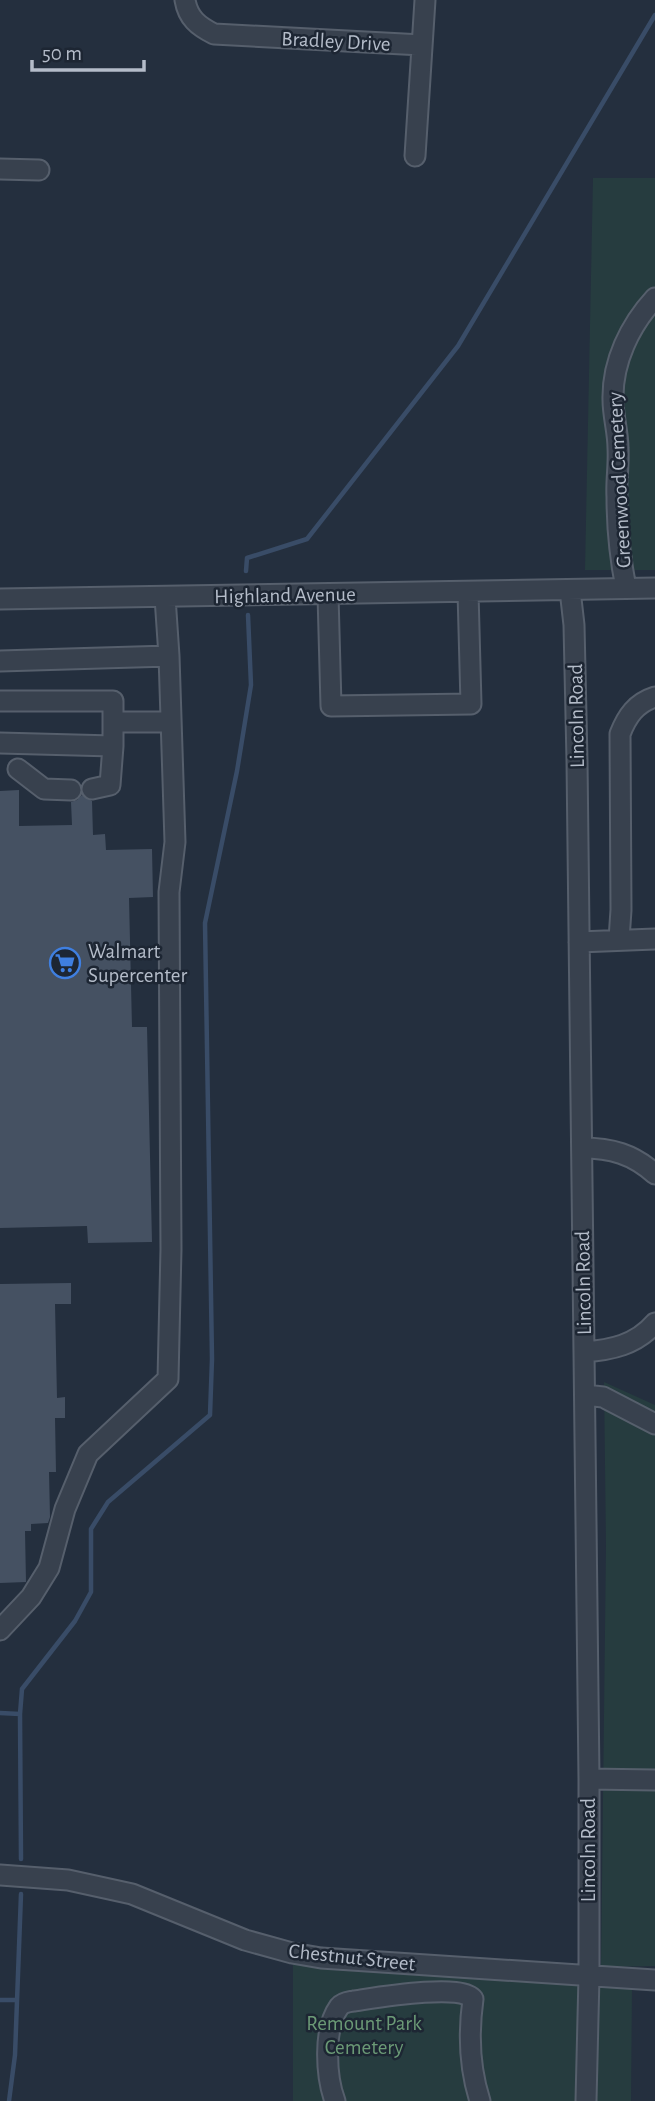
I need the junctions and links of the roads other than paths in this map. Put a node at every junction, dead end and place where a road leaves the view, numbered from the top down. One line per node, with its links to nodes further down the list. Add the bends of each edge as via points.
1 (185, 0): 3 (street, Bradley Drive, via 194,22 214,34)
2 (425, 0): 3 (street)
3 (422, 45): 4 (street)
4 (415, 156)
5 (0, 169): 6 (street)
6 (40, 170)
7 (655, 298): 8 (street, Greenwood Cemetery, via 630,333 614,384 619,450 617,521)
8 (626, 588): 9 (street, Greenwood Cemetery); 10 (street, Greenwood Cemetery)
9 (655, 588)
10 (570, 590): 11 (street, Highland Avenue); 28 (street, Lincoln Road)
11 (468, 592): 12 (street, Highland Avenue); 12 (street, via 471,704 331,706)
12 (328, 595): 13 (street, Highland Avenue)
13 (165, 597): 14 (street, Highland Avenue); 15 (street)
14 (0, 599)
15 (169, 656): 16 (street); 20 (street)
16 (0, 661)
17 (655, 698): 26 (street, via 631,713 620,734)
18 (0, 701): 19 (street, via 113,701)
19 (113, 722): 20 (street); 22 (street)
20 (171, 722): 35 (street, via 175,842 169,892 168,1379 88,1454 65,1509 49,1568 31,1597)
21 (9, 744): 22 (street); 23 (street)
22 (113, 746): 24 (street, via 110,785)
23 (9, 769): 25 (street, via 44,789)
24 (92, 789)
25 (71, 790)
26 (619, 939): 27 (street); 28 (street)
27 (655, 939)
28 (579, 942): 29 (street, Lincoln Road)
29 (582, 1148): 30 (street, via 618,1151); 32 (street, Lincoln Road)
30 (655, 1174)
31 (655, 1324): 32 (street, via 623,1346)
32 (584, 1352): 33 (street, Lincoln Road)
33 (585, 1395): 34 (street, via 603,1397); 36 (street, Lincoln Road)
34 (655, 1424)
35 (0, 1630)
36 (589, 1779): 37 (street); 40 (street, Lincoln Road)
37 (655, 1780)
38 (0, 1875): 39 (street, Chestnut Street, via 68,1880 132,1894 245,1940 292,1953)
39 (396, 1964): 40 (street, Chestnut Street); 42 (street)
40 (589, 1976): 41 (street, Chestnut Street); 45 (street)
41 (655, 1980)
42 (406, 1993): 43 (street, via 344,2003 339,2008 327,2056); 44 (street, via 471,1995 470,2057)
43 (335, 2101)
44 (480, 2101)
45 (586, 2101)

